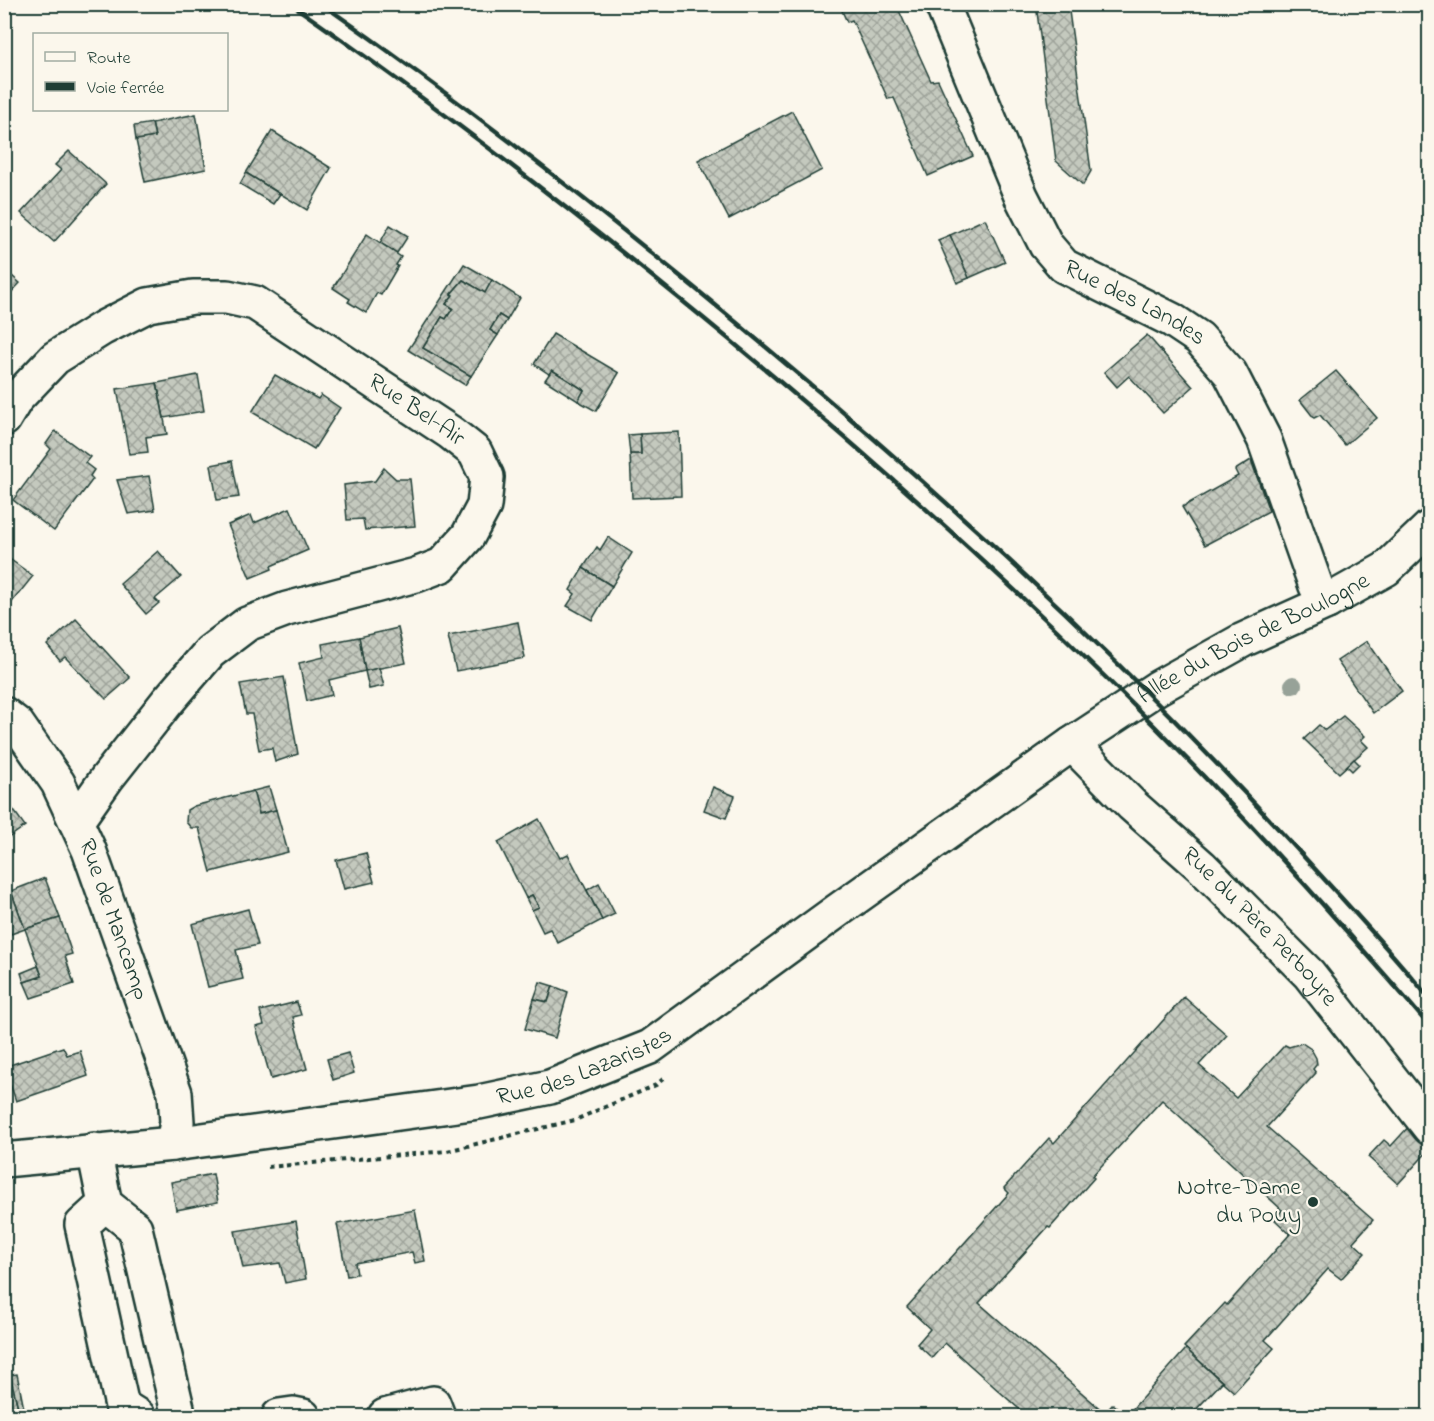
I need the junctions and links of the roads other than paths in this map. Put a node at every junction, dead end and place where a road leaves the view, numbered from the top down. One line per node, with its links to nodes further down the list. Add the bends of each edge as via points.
1 (942, 4): 4 (street, Rue des Landes, via 1021,196 1046,245 1064,266 1172,320 1199,338 1230,373 1264,439 1316,586)
2 (4, 419): 7 (street, Rue Bel-Air, via 16,399 55,358 103,328 148,305 193,297 227,297 255,303 451,433 475,452 487,477 484,506 468,536 442,565 247,624 210,652)
3 (1430, 527): 4 (street, Allée du Bois de Boulogne, via 1386,569)
4 (1327, 602): 6 (street, Allée du Bois de Boulogne, via 1243,640)
5 (4, 714): 7 (street, Rue de Mancamp, via 17,724 58,783)
6 (1072, 744): 8 (street, Rue du Père Perboyre, via 1309,974); 9 (street, Rue des Lazaristes, via 650,1047 550,1087 479,1102)
7 (76, 822): 9 (street, Rue de Mancamp, via 174,1093 177,1122)
8 (1430, 1128)
9 (173, 1144): 10 (street, Rue des Lazaristes)
10 (94, 1150): 11 (street, Rue des Lazaristes); 12 (street)
11 (4, 1160)
12 (105, 1204): 13 (street, via 82,1225 122,1406); 14 (street, via 135,1228)
13 (138, 1416)
14 (176, 1416)
15 (279, 1416): 16 (street)
16 (303, 1416)
17 (385, 1416): 18 (street, via 433,1403)
18 (438, 1416)

